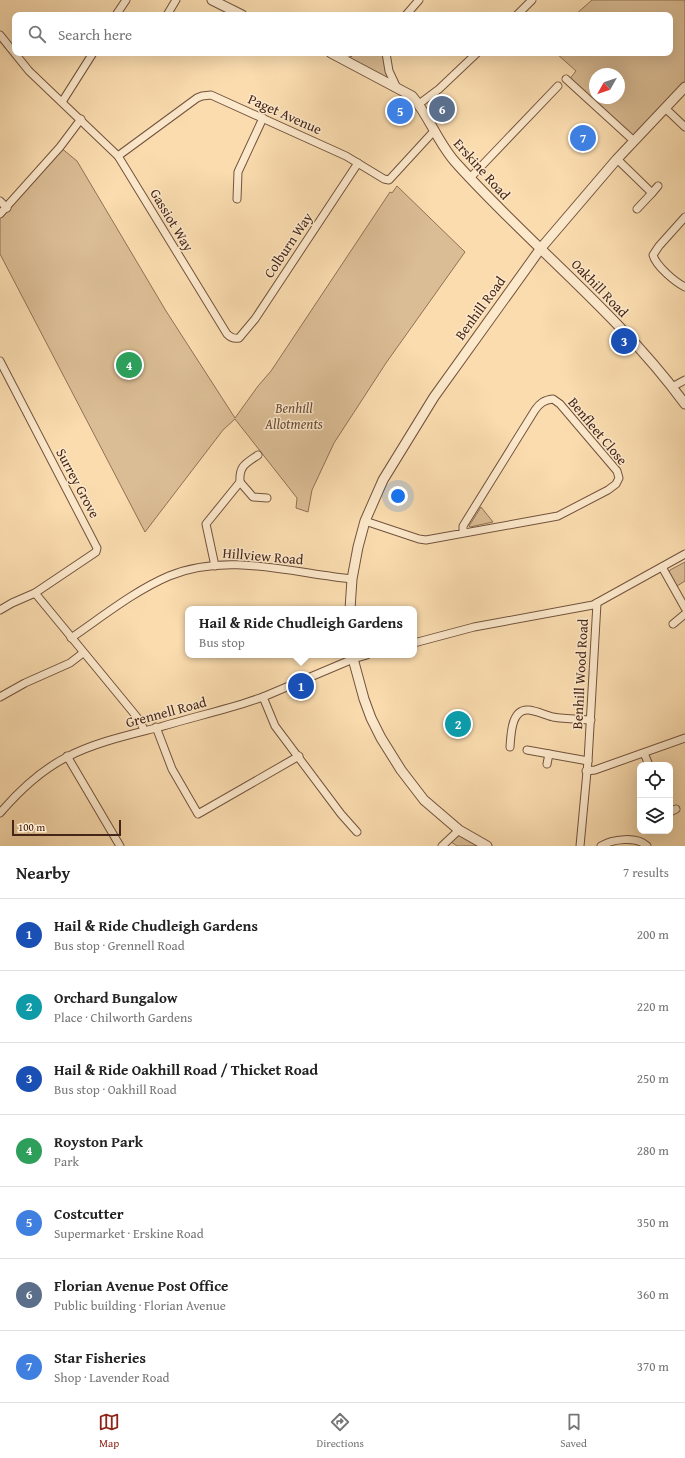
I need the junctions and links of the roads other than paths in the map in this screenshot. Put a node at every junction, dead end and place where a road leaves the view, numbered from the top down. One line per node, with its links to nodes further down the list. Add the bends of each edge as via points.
1 (126, 0): 6 (street)
2 (176, 0): 7 (street)
3 (212, 0): 8 (street)
4 (419, 0): 9 (street)
5 (532, 0): 10 (street)
6 (118, 12)
7 (169, 12)
8 (236, 12)
9 (409, 12)
10 (520, 12)
11 (0, 35): 12 (street, Gassiot Way)
12 (12, 50)
13 (17, 56): 22 (street, Gassiot Way)
14 (91, 56): 22 (street)
15 (337, 56): 19 (street, Erskine Road)
16 (386, 56): 19 (street, via 389,71)
17 (474, 56): 23 (street)
18 (566, 79): 29 (street)
19 (396, 86): 23 (street, Erskine Road)
20 (558, 86): 33 (street)
21 (685, 87): 24 (street, Benhill Road)
22 (62, 102): 26 (street, Gassiot Way)
23 (419, 104): 28 (street, Erskine Road)
24 (665, 108): 27 (street); 29 (street, Benhill Road)
25 (262, 118): 30 (street, Paget Avenue, via 211,95 202,96); 32 (street, Paget Avenue); 36 (street, via 238,172)
26 (81, 119): 30 (street, Gassiot Way); 38 (street)
27 (685, 127)
28 (434, 131): 32 (street, Paget Avenue, via 389,180); 33 (street, Erskine Road, via 444,148)
29 (634, 141): 31 (street, Benhill Road)
30 (118, 156): 44 (street, Gassiot Way, via 227,334)
31 (617, 159): 35 (street); 42 (street, Benhill Road)
32 (358, 163): 44 (street, Colburn Way, via 254,319 244,333)
33 (470, 178): 42 (street, Erskine Road)
34 (658, 186): 35 (street)
35 (652, 193): 39 (street)
36 (237, 199)
37 (0, 201): 38 (street)
38 (7, 208): 40 (street)
39 (637, 209)
40 (0, 214)
41 (684, 220): 43 (street, via 658,246 653,255 654,261)
42 (541, 248): 47 (street, Oakhill Road, via 624,333); 52 (street, Benhill Road, via 434,396 383,480)
43 (685, 287)
44 (235, 339)
45 (0, 361): 58 (street, Surrey Grove, via 97,548 96,552)
46 (685, 380): 47 (street)
47 (672, 387): 48 (street, Oakhill Road)
48 (685, 404)
49 (258, 455): 50 (street, via 243,465)
50 (240, 482): 51 (street, via 253,497); 55 (street, via 206,524)
51 (267, 498)
52 (365, 521): 53 (street, Benfleet Close, via 426,540); 57 (street, Benhill Road)
53 (463, 533): 53 (street, Benfleet Close, via 558,516 616,484 619,478 617,471 560,404 553,399 546,400 535,410 463,526)
54 (685, 554): 56 (street, Benhill Wood Road)
55 (215, 566): 57 (street, Hillview Road, via 249,565); 65 (street, Hillview Road, via 189,570 151,585)
56 (662, 567): 59 (street, Benhill Wood Road); 61 (street)
57 (352, 579): 60 (street, Benhill Road)
58 (35, 593): 62 (street); 65 (street)
59 (597, 603): 66 (street, via 474,627); 72 (street, Benhill Wood Road)
60 (350, 606)
61 (685, 608)
62 (0, 610)
63 (685, 614): 64 (street)
64 (673, 624)
65 (72, 638): 67 (street)
66 (417, 642)
67 (84, 653): 70 (street, via 70,663); 74 (street, via 140,721)
68 (350, 658): 71 (street, Grennell Road)
69 (352, 658): 87 (street, via 364,699 380,738 424,800)
70 (0, 697)
71 (263, 697): 73 (street, Grennell Road); 81 (street, via 275,726)
72 (591, 720): 76 (street, via 522,711 513,721); 82 (street, Benhill Wood Road)
73 (156, 727): 74 (street, Grennell Road); 81 (street, via 172,769 198,814)
74 (144, 730): 80 (street, Grennell Road)
75 (685, 738): 78 (street)
76 (510, 747)
77 (527, 750): 79 (street)
78 (644, 753): 83 (street); 85 (street)
79 (549, 754): 82 (street); 84 (street)
80 (68, 756): 86 (street, Grennell Road, via 31,782); 90 (street)
81 (299, 756): 88 (street)
82 (588, 761): 85 (street, Benhill Wood Road)
83 (648, 762)
84 (547, 764)
85 (586, 771): 93 (street, Benhill Wood Road)
86 (0, 813)
87 (459, 830): 91 (street); 92 (street)
88 (357, 832)
89 (634, 843): 94 (street, via 622,839 612,840); 95 (street, via 640,842)
90 (120, 846)
91 (442, 846)
92 (487, 846)
93 (580, 846)
94 (601, 846)
95 (647, 846)

